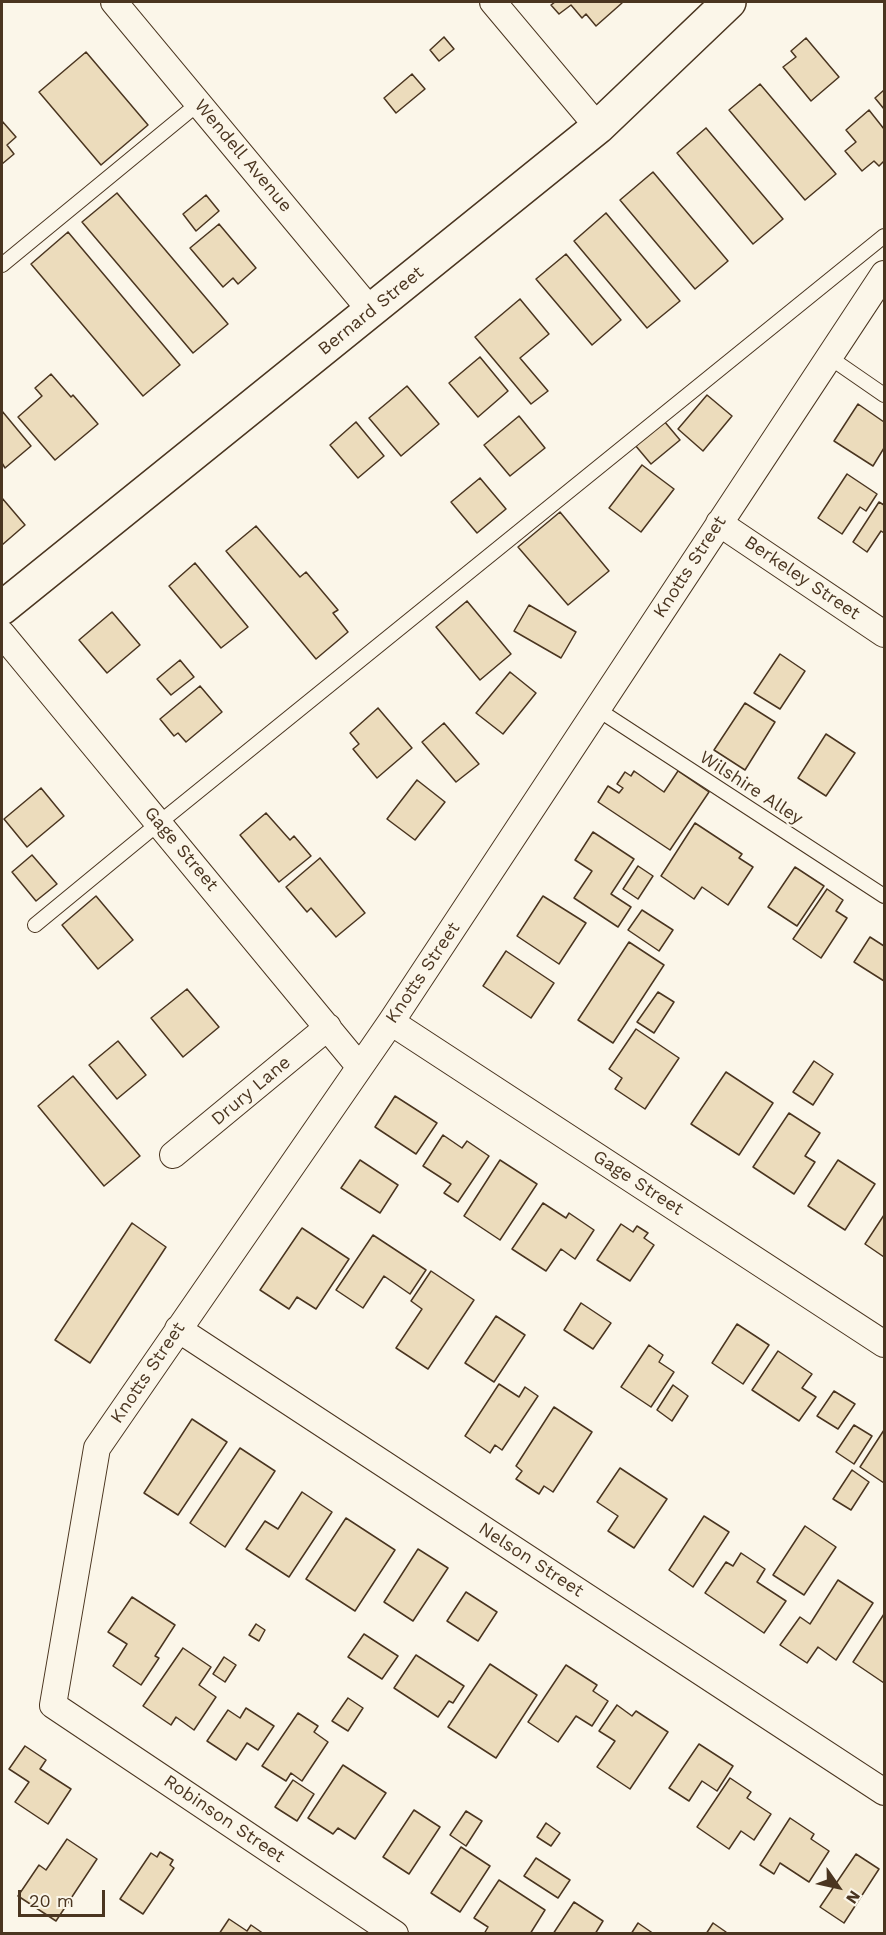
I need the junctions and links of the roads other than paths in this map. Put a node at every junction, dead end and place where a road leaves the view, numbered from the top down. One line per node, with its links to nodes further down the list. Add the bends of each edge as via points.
1 (114, 2): 4 (street, Wendell Avenue)
2 (493, 2): 5 (street)
3 (729, 2): 5 (street, Bernard Street)
4 (199, 103): 7 (lane); 9 (street, Wendell Avenue)
5 (598, 128): 9 (street, Bernard Street)
6 (885, 236): 17 (lane)
7 (2, 265)
8 (885, 274): 10 (street, Knotts Street)
9 (371, 311): 13 (street, Bernard Street)
10 (829, 357): 11 (lane); 12 (street, Knotts Street)
11 (885, 394)
12 (719, 523): 15 (street, Berkeley Street); 16 (street, Knotts Street)
13 (2, 608)
14 (2, 634): 17 (street, Gage Street)
15 (885, 634)
16 (597, 709): 18 (lane, Wilshire Alley); 20 (street, Knotts Street)
17 (159, 822): 19 (lane); 21 (street, Gage Street)
18 (885, 896)
19 (35, 925)
20 (391, 1022): 22 (street, Knotts Street); 25 (street, Gage Street)
21 (328, 1027): 22 (street, Gage Street); 23 (street, Drury Lane)
22 (359, 1066): 24 (street, Knotts Street)
23 (173, 1155)
24 (178, 1329): 26 (street, Knotts Street, via 97,1448); 27 (street, Nelson Street)
25 (885, 1344)
26 (53, 1705): 28 (street, Robinson Street)
27 (885, 1792)
28 (395, 1934)

